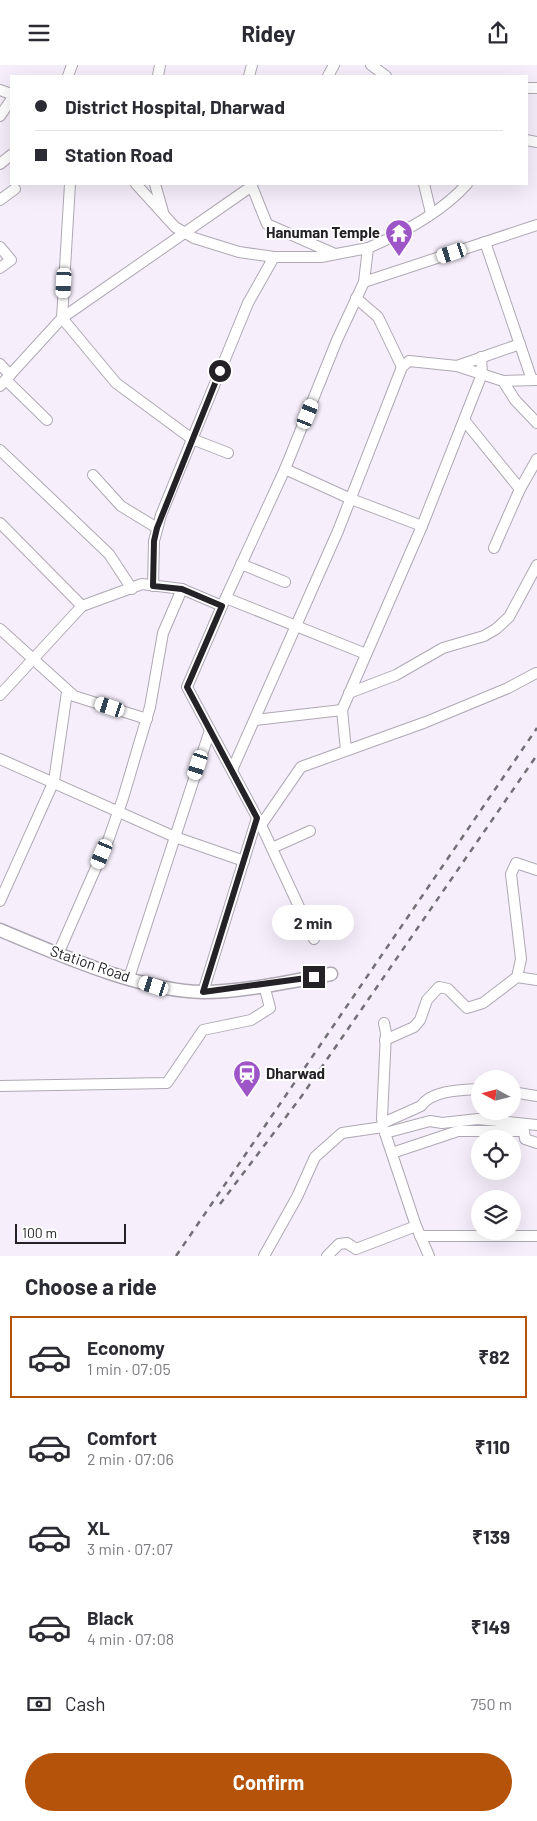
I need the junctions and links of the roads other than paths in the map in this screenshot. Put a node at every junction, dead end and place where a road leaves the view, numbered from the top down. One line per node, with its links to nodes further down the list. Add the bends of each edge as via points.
1 (372, 65): 2 (street)
2 (385, 75)
3 (10, 101): 4 (street)
4 (0, 116)
5 (10, 156): 6 (street)
6 (0, 164)
7 (70, 185): 27 (street)
8 (137, 185): 16 (street)
9 (155, 185): 16 (street)
10 (251, 185): 18 (street); 22 (street, via 267,224)
11 (424, 185): 15 (street)
12 (465, 185): 15 (street)
13 (15, 189): 14 (street)
14 (0, 200)
15 (430, 213): 21 (street, via 401,233)
16 (164, 215): 18 (street, via 175,227)
17 (537, 225): 19 (street)
18 (187, 233): 23 (street, via 239,252); 27 (street)
19 (485, 242): 25 (street); 28 (street)
20 (0, 247): 24 (street, via 10,260)
21 (368, 248): 22 (street); 25 (street)
22 (335, 254): 23 (street)
23 (274, 257): 40 (street, via 248,303)
24 (0, 268)
25 (364, 282): 26 (street)
26 (356, 298): 32 (street, via 378,317); 44 (street)
27 (62, 318): 35 (street); 40 (street, via 116,383)
28 (520, 344): 29 (street); 34 (street)
29 (481, 357): 31 (street); 33 (street)
30 (0, 364): 35 (street)
31 (457, 366): 32 (street, via 409,361); 33 (street)
32 (402, 367): 47 (street)
33 (482, 374): 36 (street); 38 (street)
34 (534, 380): 36 (street)
35 (5, 381): 37 (street)
36 (503, 381): 39 (street, via 515,400)
37 (47, 419)
38 (464, 421): 46 (street); 49 (street)
39 (537, 423)
40 (192, 439): 42 (street); 50 (street)
41 (0, 450): 56 (street, via 109,554)
42 (228, 453)
43 (537, 459): 46 (street)
44 (285, 469): 47 (street); 52 (street)
45 (94, 475): 50 (street, via 121,506)
46 (520, 489): 51 (street)
47 (351, 499): 49 (street); 60 (street)
48 (0, 523): 59 (street)
49 (422, 526): 62 (street)
50 (157, 528): 55 (street)
51 (494, 548)
52 (241, 564): 54 (street); 58 (street)
53 (537, 565): 66 (street, via 509,617 496,629 444,648 396,675)
54 (286, 582)
55 (153, 586): 56 (street, via 142,585); 57 (street)
56 (132, 589): 59 (street)
57 (182, 589): 58 (street); 69 (street, via 163,633)
58 (224, 602): 60 (street); 71 (street, via 187,687)
59 (82, 606): 63 (street)
60 (296, 626): 62 (street); 70 (street)
61 (0, 629): 63 (street)
62 (366, 653): 66 (street)
63 (32, 659): 65 (street); 67 (street)
64 (536, 673): 72 (street, via 426,722)
65 (67, 691): 69 (street); 75 (street)
66 (349, 693): 68 (street)
67 (0, 695)
68 (342, 710): 70 (street); 72 (street)
69 (146, 719): 76 (street)
70 (255, 720): 74 (street)
71 (210, 729): 74 (street); 79 (street)
72 (346, 750): 77 (street, via 301,767)
73 (0, 759): 75 (street)
74 (232, 770): 77 (street)
75 (54, 781): 76 (street); 83 (street)
76 (117, 812): 79 (street); 86 (street, via 109,839)
77 (259, 822): 80 (street); 81 (street)
78 (310, 831): 80 (street)
79 (175, 837): 81 (street); 89 (street)
80 (272, 848): 85 (street)
81 (244, 861): 92 (street)
82 (537, 870): 88 (street, via 516,863 510,874 521,959)
83 (0, 901)
84 (0, 930): 86 (main road, Station Road)
85 (314, 939)
86 (58, 954): 89 (main road, Station Road)
87 (331, 974): 91 (main road, Station Road)
88 (517, 977): 90 (street); 94 (street, via 475,1007 467,1008 448,989 439,987 427,1000 414,1027)
89 (129, 978): 92 (main road, Station Road, via 154,986)
90 (537, 980)
91 (264, 985): 92 (main road, Station Road); 95 (street, via 270,1008 251,1020 203,1030 167,1083)
92 (203, 992)
93 (384, 1023): 94 (street)
94 (385, 1040): 100 (street)
95 (0, 1087)
96 (471, 1090): 100 (street, via 440,1094)
97 (521, 1094): 98 (street)
98 (537, 1096)
99 (537, 1125): 100 (street, via 478,1119)
100 (384, 1127): 102 (street); 106 (street, via 342,1133 315,1157)
101 (537, 1143): 102 (street, via 525,1139 524,1131 458,1131)
102 (392, 1153): 103 (street)
103 (418, 1231): 104 (street); 105 (street, via 356,1249); 109 (street)
104 (537, 1236)
105 (343, 1243): 107 (street, via 334,1247); 108 (street)
106 (264, 1256)
107 (327, 1256)
108 (348, 1256)
109 (429, 1256)

